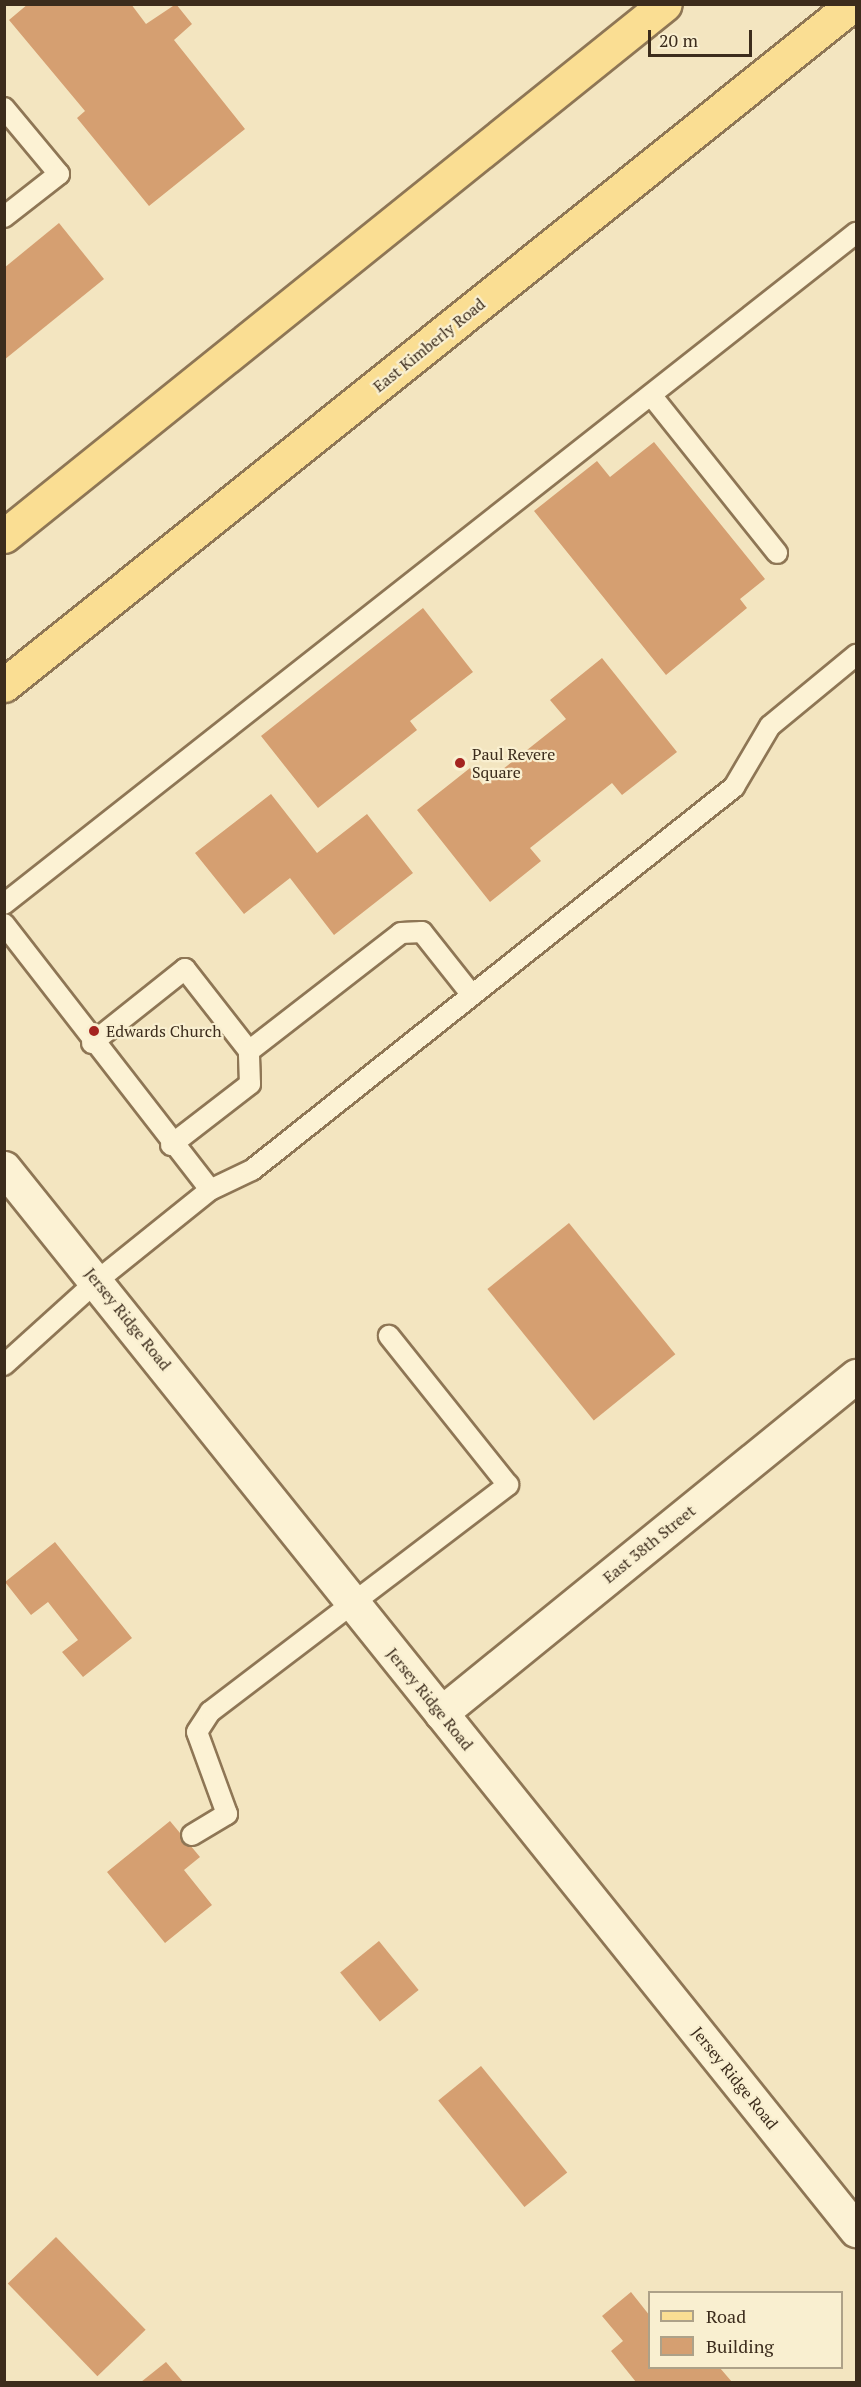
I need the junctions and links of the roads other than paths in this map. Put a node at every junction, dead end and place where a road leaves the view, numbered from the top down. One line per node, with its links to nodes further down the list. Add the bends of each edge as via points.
1 (665, 4): 7 (main road)
2 (853, 4): 10 (main road, East Kimberly Road)
3 (5, 109): 4 (lane, via 59,174)
4 (4, 217)
5 (856, 233): 6 (lane)
6 (651, 395): 8 (lane); 11 (lane)
7 (4, 536)
8 (777, 553)
9 (856, 655): 13 (lane, via 770,726 734,787)
10 (4, 685)
11 (4, 904)
12 (4, 924): 14 (lane)
13 (472, 995): 15 (lane, via 422,932 401,933); 18 (lane, via 252,1170)
14 (92, 1042): 15 (lane, via 185,969); 16 (lane)
15 (249, 1051): 16 (lane, via 250,1084)
16 (171, 1145): 18 (lane)
17 (4, 1168): 19 (main road, Jersey Ridge Road)
18 (210, 1190): 19 (lane)
19 (98, 1280): 21 (lane); 23 (main road, Jersey Ridge Road)
20 (389, 1336): 23 (lane, via 508,1485)
21 (4, 1365)
22 (856, 1376): 24 (main road, East 38th Street)
23 (354, 1604): 24 (main road, Jersey Ridge Road); 25 (lane, via 210,1712 197,1732 227,1814)
24 (441, 1713): 26 (main road, Jersey Ridge Road)
25 (192, 1835)
26 (856, 2230)

